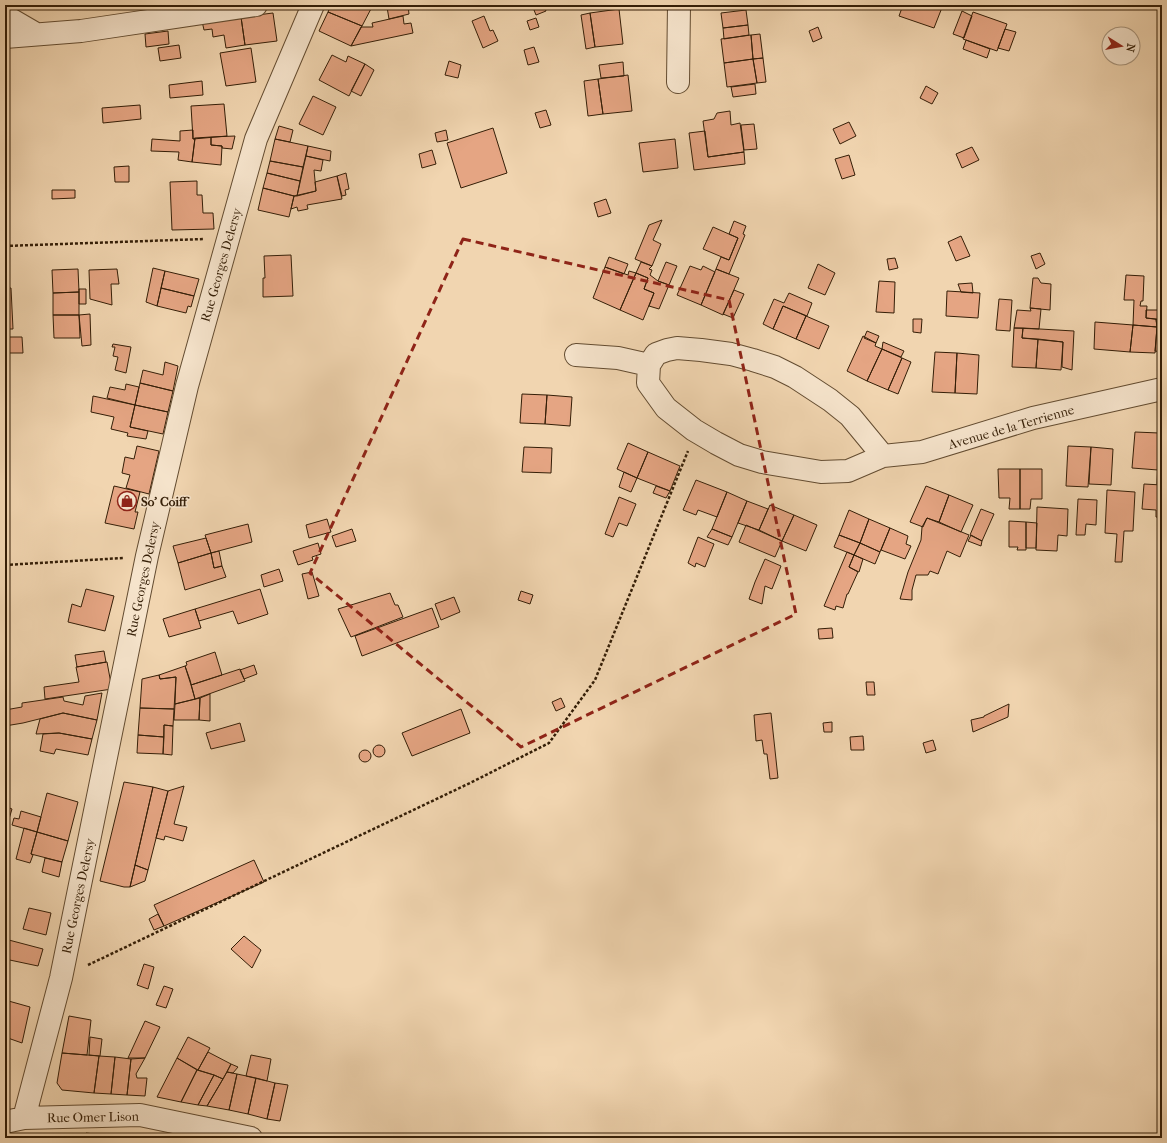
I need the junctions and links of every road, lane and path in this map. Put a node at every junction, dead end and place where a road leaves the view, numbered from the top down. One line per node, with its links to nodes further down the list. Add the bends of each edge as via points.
1 (256, 5): 5 (street, via 81,32)
2 (313, 5): 8 (street, Rue Georges Delersy, via 256,139)
3 (678, 5): 7 (street)
4 (5, 16): 5 (street)
5 (36, 34): 6 (street)
6 (5, 36)
7 (678, 82)
8 (228, 239): 9 (path); 15 (street, Rue Georges Delersy, via 187,386)
9 (5, 246)
10 (576, 355): 11 (street, via 618,358)
11 (649, 365): 13 (street, Avenue de la Terrienne, via 648,383 666,408); 14 (street, via 656,354 677,348 730,354 774,367 830,400 850,416)
12 (1162, 389): 14 (street, Avenue de la Terrienne, via 1033,418 922,452)
13 (694, 430): 14 (street, Avenue de la Terrienne, via 739,455 762,462 820,472 848,471); 17 (path, via 690,446 595,680 549,743)
14 (883, 456)
15 (147, 556): 16 (path); 17 (street, Rue Georges Delersy)
16 (5, 565)
17 (61, 978): 18 (street, Rue Georges Delersy)
18 (14, 1120): 19 (street, Rue Omer Lison, via 140,1115)
19 (251, 1138)

